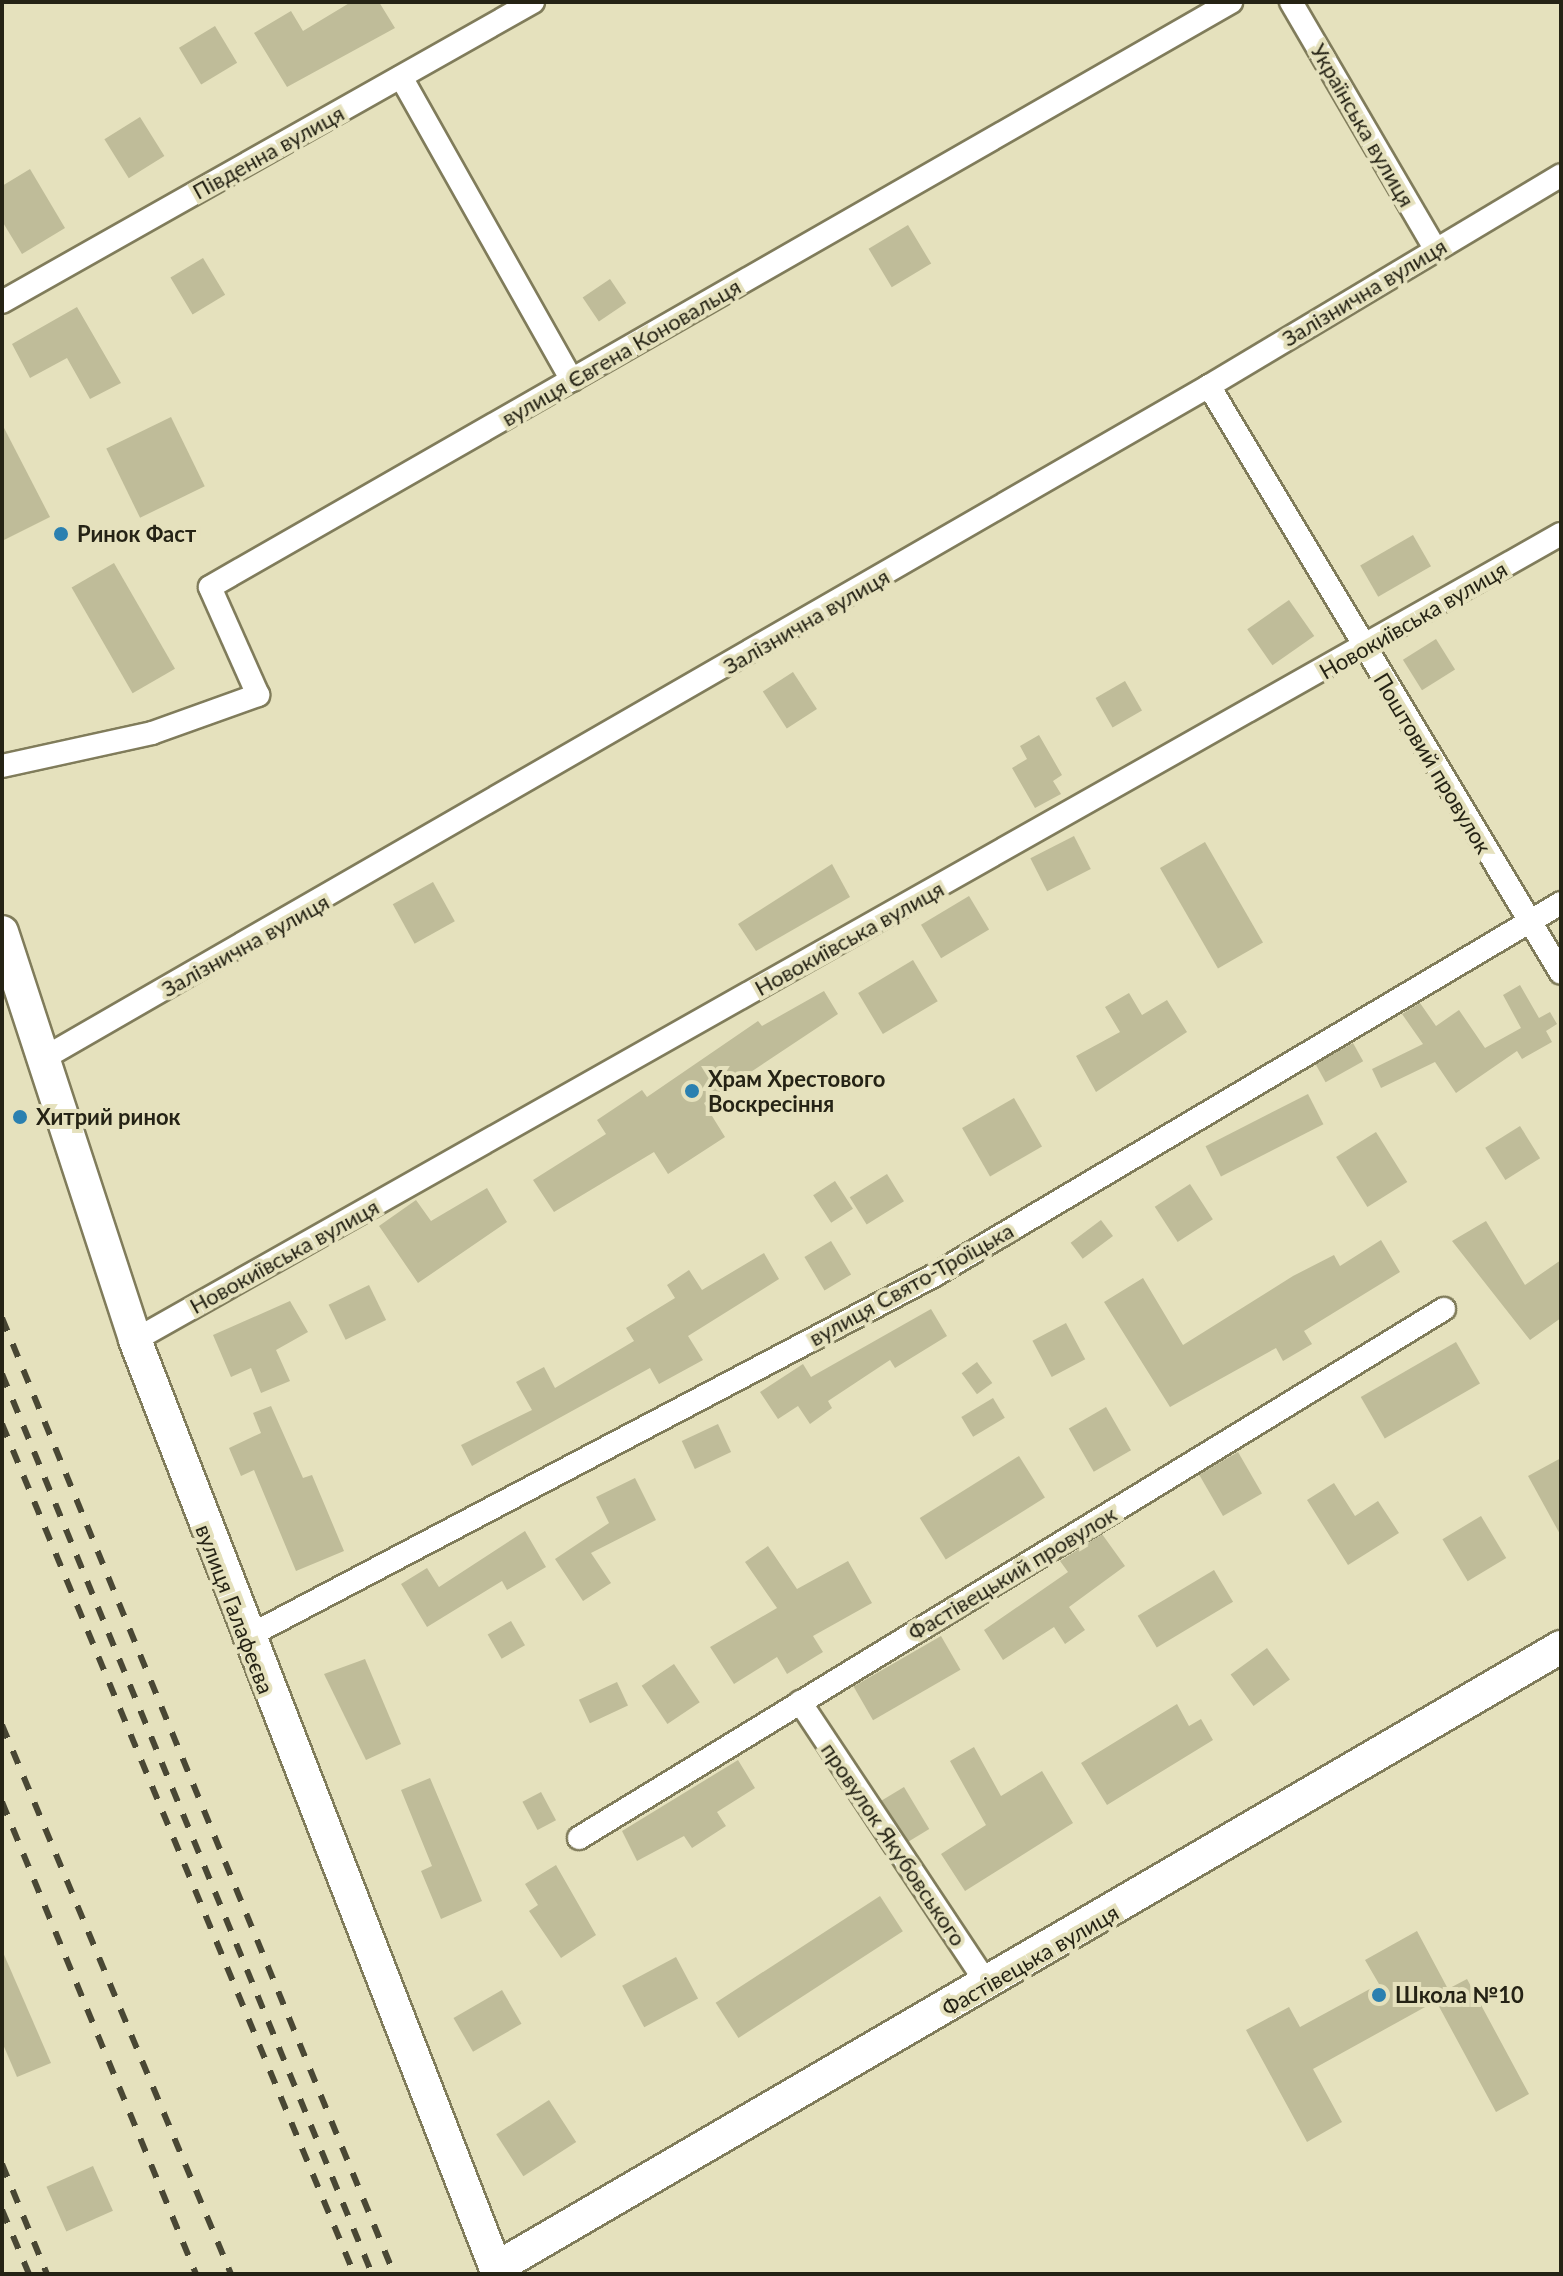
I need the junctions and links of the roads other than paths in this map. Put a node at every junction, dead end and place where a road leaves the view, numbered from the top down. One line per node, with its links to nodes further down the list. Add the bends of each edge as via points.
1 (533, 2): 4 (street, Південна вулиця)
2 (1231, 2): 8 (street, вулиця Євгена Коновальця)
3 (1291, 2): 6 (street, Українська вулиця)
4 (401, 77): 7 (street, Південна вулиця); 8 (street)
5 (1561, 175): 6 (street, Залізнична вулиця)
6 (1435, 248): 9 (street, Залізнична вулиця)
7 (2, 302)
8 (572, 380): 12 (street, вулиця Євгена Коновальця, via 210,587 258,695 152,733)
9 (1209, 386): 11 (street, Поштовий провулок); 17 (street, Залізнична вулиця)
10 (1561, 534): 11 (street, Новокиївська вулиця)
11 (1364, 648): 14 (street, Поштовий провулок); 19 (street, Новокиївська вулиця)
12 (2, 766)
13 (1561, 903): 14 (street, вулиця Свято-Троїцька)
14 (1531, 921): 16 (street, Поштовий провулок); 20 (street, вулиця Свято-Троїцька, via 933,1276)
15 (2, 932): 17 (street, вулиця Галафеєва)
16 (1561, 973)
17 (44, 1058): 19 (street, вулиця Галафеєва)
18 (1444, 1309): 22 (street, Фастівецький провулок)
19 (135, 1340): 20 (street, вулиця Галафеєва)
20 (245, 1638): 25 (street, вулиця Галафеєва)
21 (1561, 1647): 24 (street, Фастівецька вулиця)
22 (800, 1702): 23 (street, Фастівецький провулок); 24 (street, провулок Якубовського)
23 (579, 1838)
24 (988, 1985): 25 (street, Фастівецька вулиця)
25 (497, 2271)

